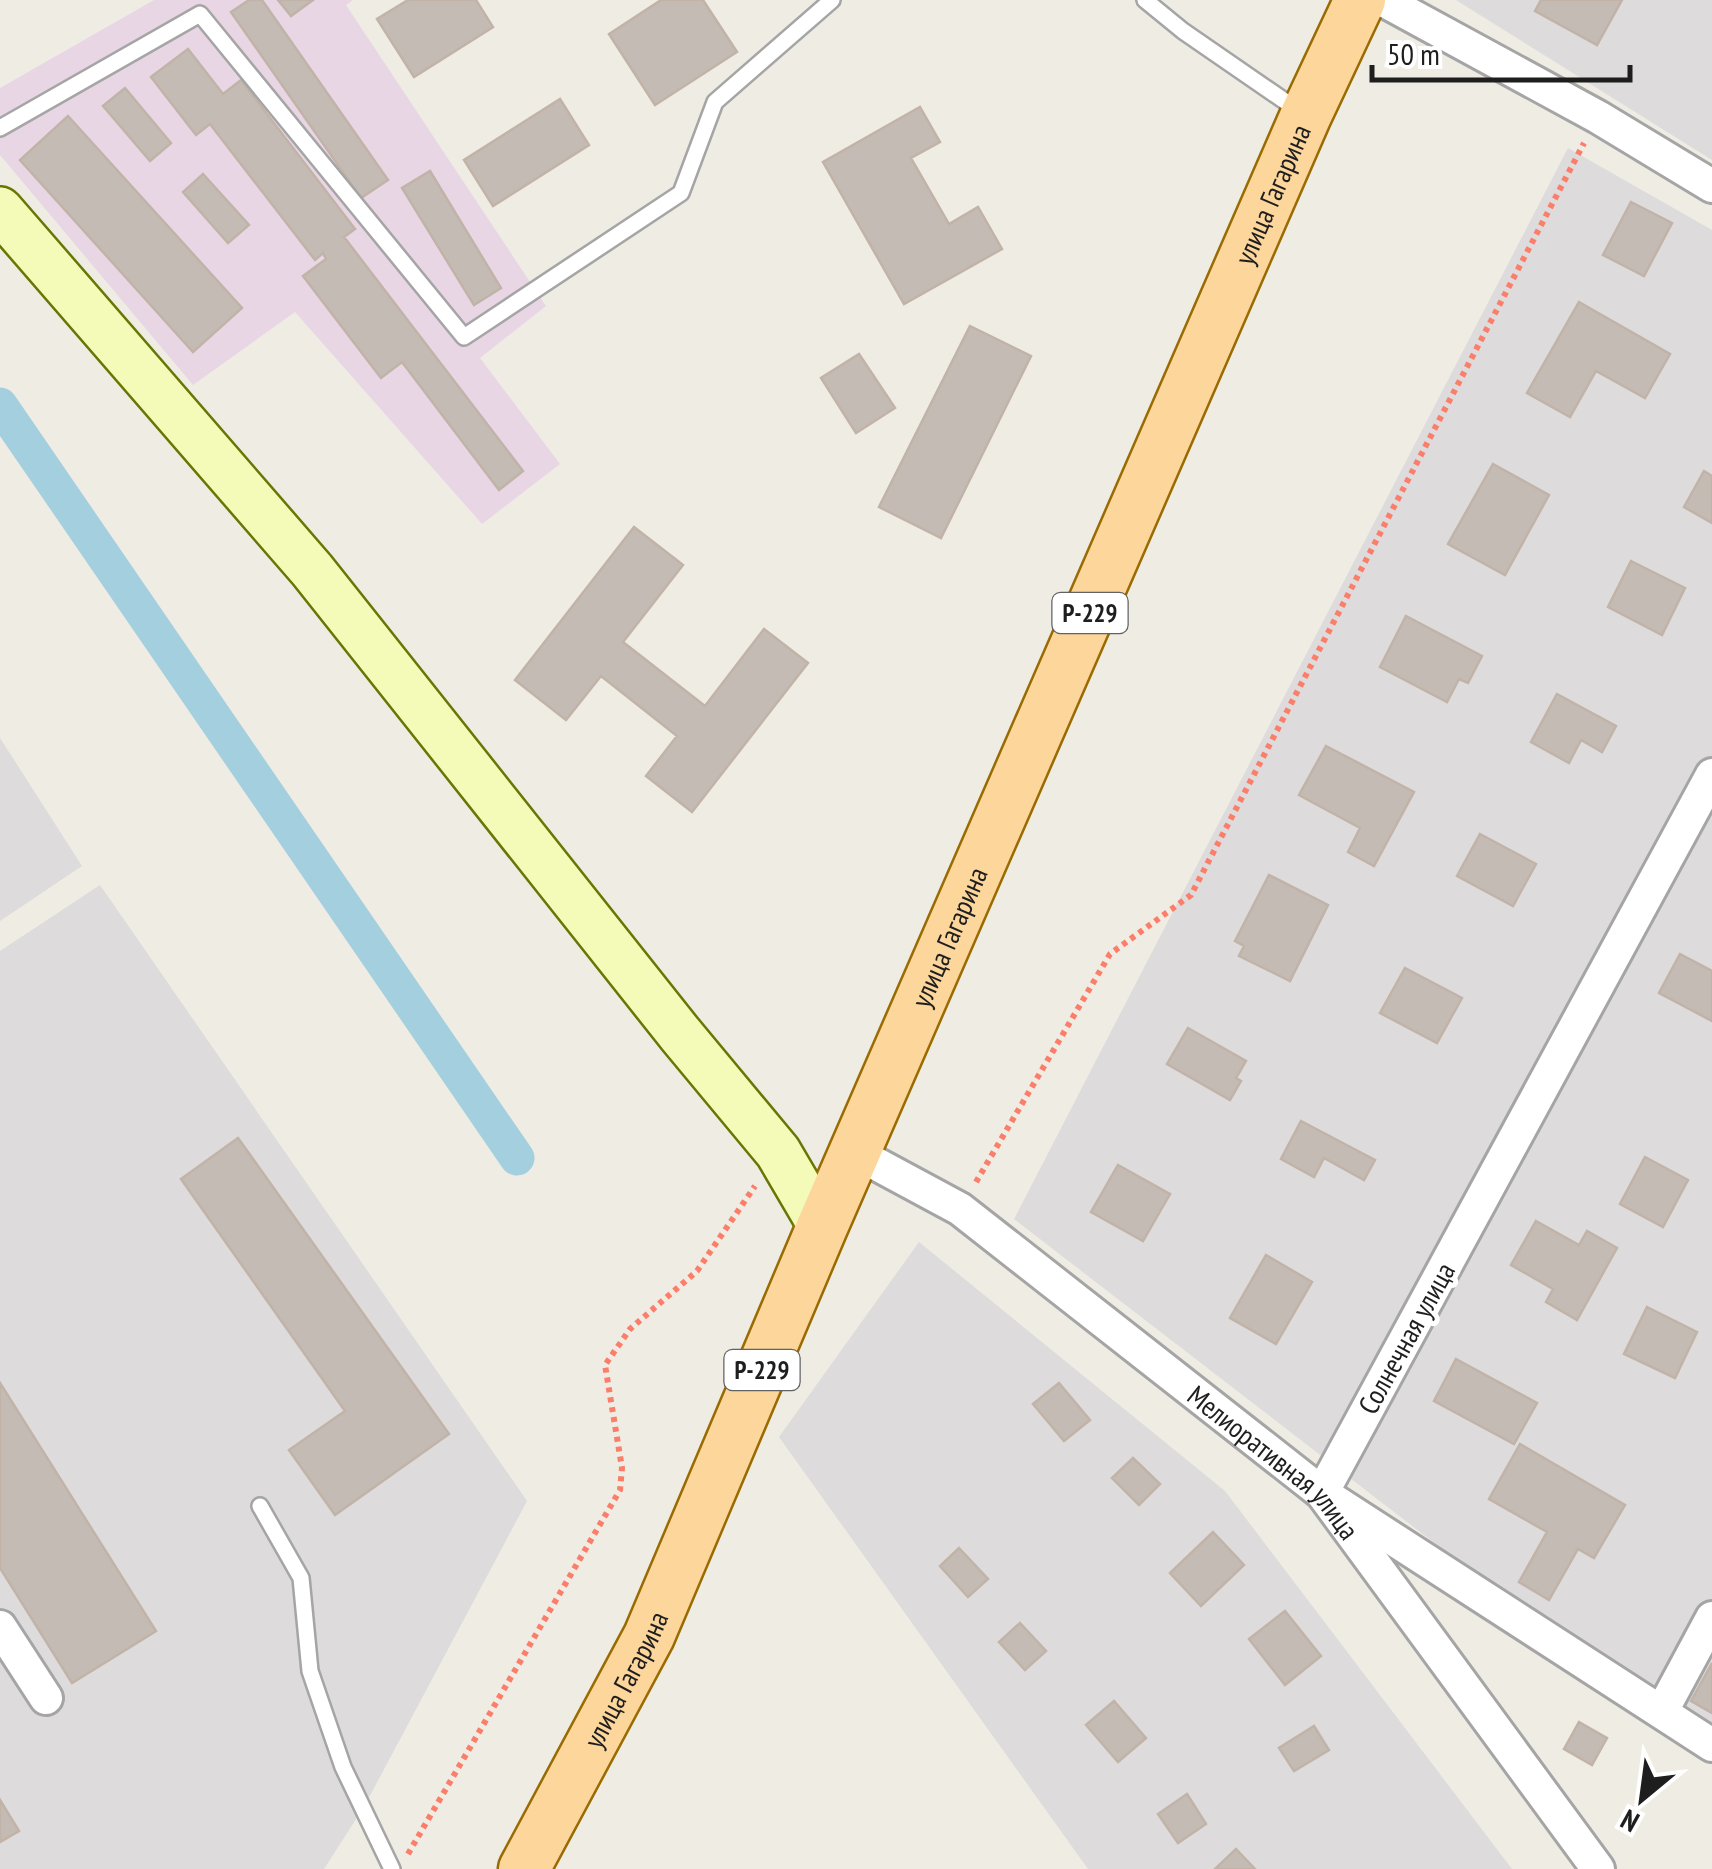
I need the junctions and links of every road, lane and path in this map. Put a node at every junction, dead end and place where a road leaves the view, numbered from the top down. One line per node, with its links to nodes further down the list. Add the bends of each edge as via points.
1 (832, 0): 7 (lane, via 715,102 681,193 464,338 200,14)
2 (1145, 0): 5 (lane)
3 (1360, 0): 5 (main road, улица Гагарина / Р-229)
4 (1383, 0): 6 (street)
5 (1306, 115): 12 (main road, улица Гагарина / Р-229)
6 (1598, 116): 8 (street); 13 (path, via 1191,894 1110,954)
7 (0, 128)
8 (1712, 186)
9 (0, 210): 11 (street, via 312,570)
10 (1712, 775): 15 (street, Солнечная улица)
11 (778, 1152): 14 (street); 22 (path, via 697,1272 630,1329 605,1364 620,1490)
12 (856, 1153): 13 (street, Мелиоративная улица); 14 (main road, улица Гагарина / Р-229)
13 (960, 1209): 15 (street, Мелиоративная улица)
14 (822, 1227): 23 (main road, улица Гагарина / Р-229, via 650,1636)
15 (1322, 1493): 20 (street); 24 (street, Мелиоративная улица)
16 (260, 1506): 22 (lane, via 301,1578 310,1671 344,1767)
17 (1712, 1618): 20 (street)
18 (0, 1627): 19 (street)
19 (46, 1698)
20 (1662, 1712): 21 (street)
21 (1712, 1745)
22 (396, 1869)
23 (524, 1869)
24 (1598, 1869)

